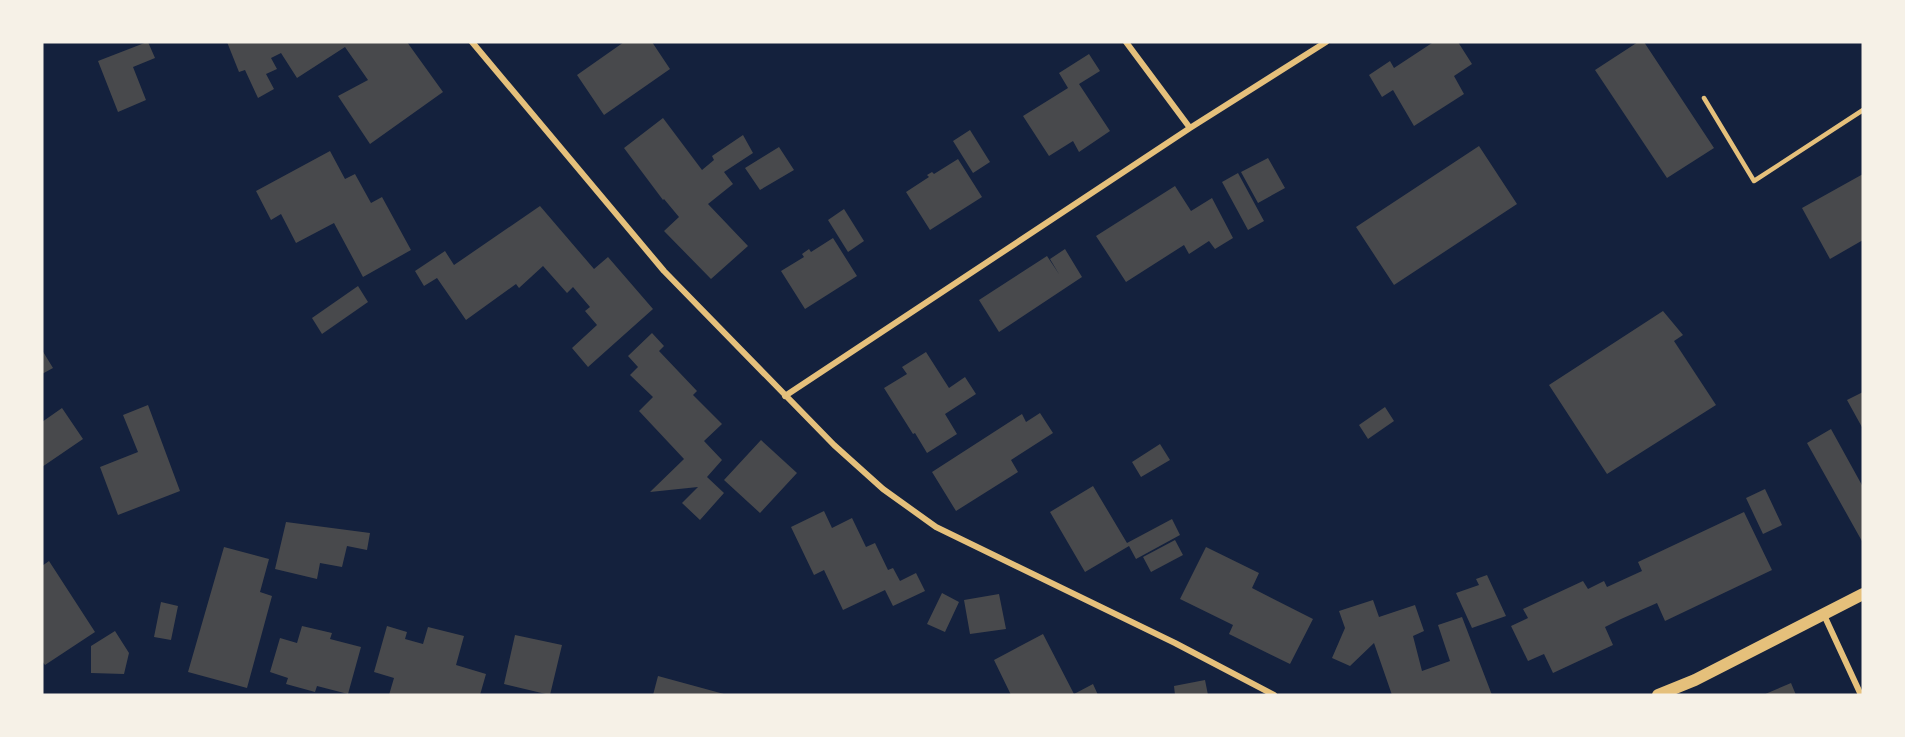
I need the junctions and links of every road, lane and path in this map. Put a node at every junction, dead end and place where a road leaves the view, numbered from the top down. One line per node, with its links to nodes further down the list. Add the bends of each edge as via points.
1 (472, 42): 7 (street, via 664,270)
2 (1126, 42): 6 (street)
3 (1326, 42): 6 (street)
4 (1704, 98): 5 (lane, via 1754,181)
5 (1863, 110)
6 (1190, 128): 7 (street)
7 (785, 396): 10 (street, via 883,489 936,527)
8 (1863, 594): 9 (main road)
9 (1824, 615): 11 (main road); 12 (street)
10 (1274, 695)
11 (1658, 695)
12 (1861, 695)

